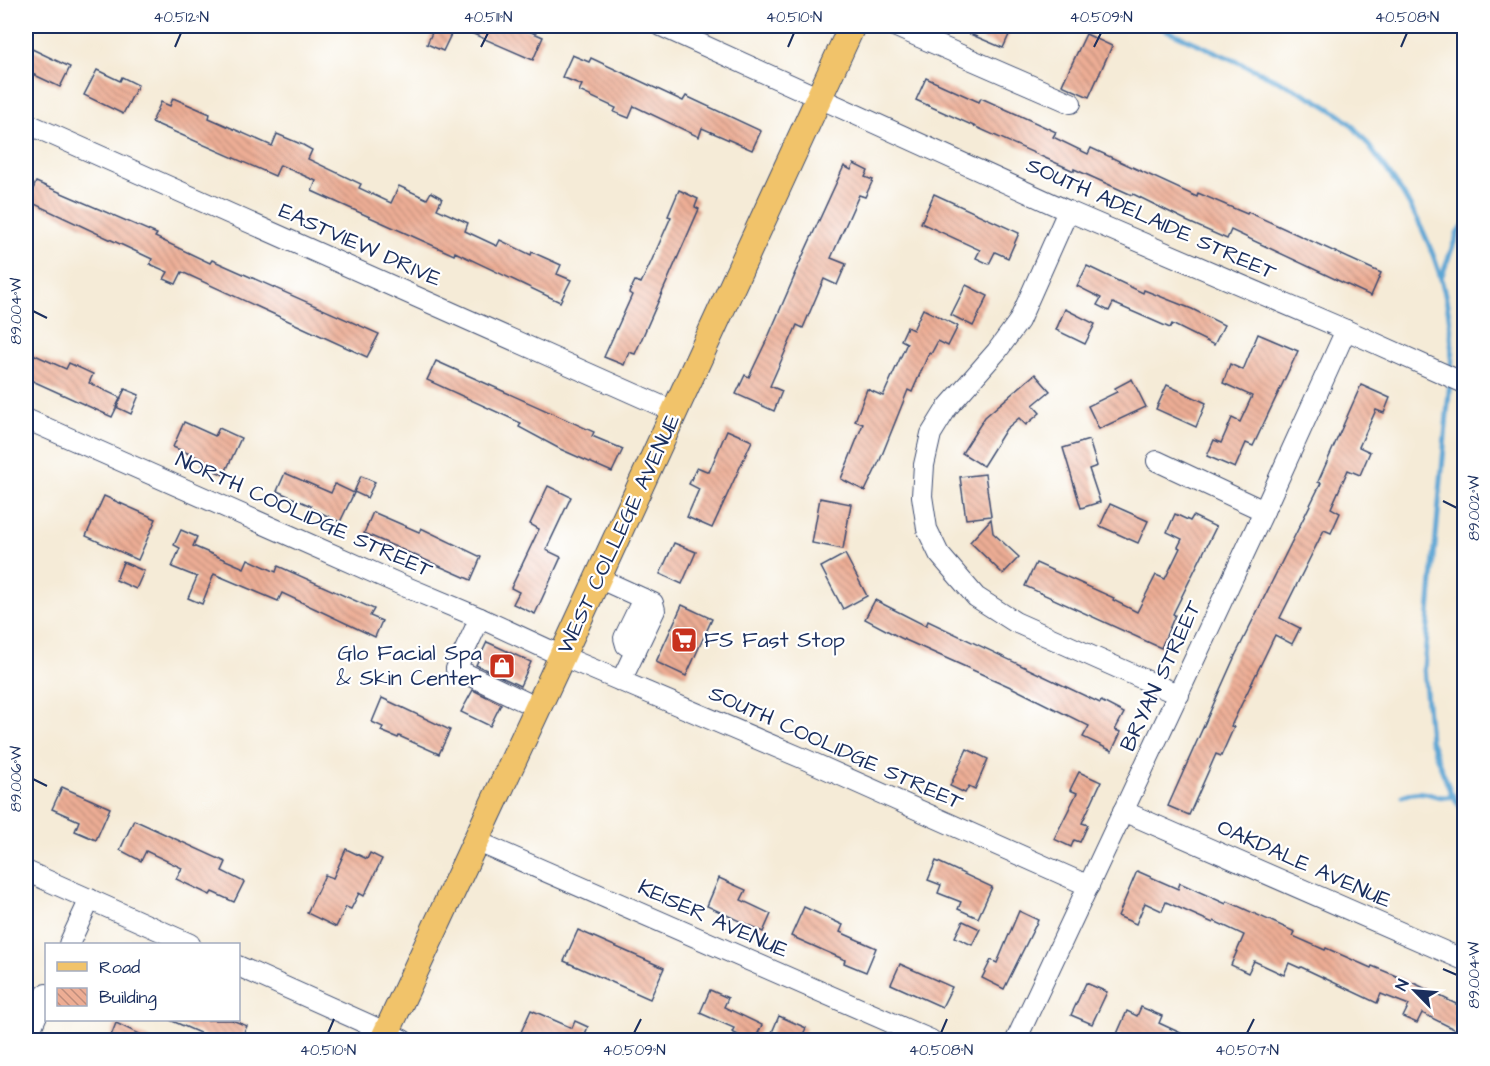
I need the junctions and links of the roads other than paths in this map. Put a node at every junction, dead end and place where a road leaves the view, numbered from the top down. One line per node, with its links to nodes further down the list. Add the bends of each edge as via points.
1 (662, 26): 4 (street, SOUTH ADELAIDE STREET)
2 (852, 26): 4 (main road, WEST COLLEGE AVENUE)
3 (894, 26): 5 (street)
4 (819, 98): 7 (street, SOUTH ADELAIDE STREET); 10 (main road, WEST COLLEGE AVENUE)
5 (1071, 103)
6 (26, 123): 10 (street, EASTVIEW DRIVE)
7 (1068, 211): 8 (street, SOUTH ADELAIDE STREET); 18 (street, via 1019,321 947,408 931,434 922,496 927,529 939,554 958,578 994,609)
8 (1346, 330): 9 (street, SOUTH ADELAIDE STREET); 13 (street, BRYAN STREET)
9 (1463, 382)
10 (675, 412): 14 (main road, WEST COLLEGE AVENUE)
11 (26, 418): 15 (street, NORTH COOLIDGE STREET)
12 (1157, 461): 13 (street)
13 (1264, 512): 18 (street, BRYAN STREET)
14 (598, 578): 16 (main road, WEST COLLEGE AVENUE); 17 (street, via 653,603 655,610)
15 (480, 618): 16 (street, NORTH COOLIDGE STREET); 19 (street, via 456,669)
16 (562, 656): 17 (street, SOUTH COOLIDGE STREET); 19 (main road, WEST COLLEGE AVENUE)
17 (621, 681): 23 (street, SOUTH COOLIDGE STREET)
18 (1179, 695): 20 (street, BRYAN STREET)
19 (538, 708): 21 (main road, WEST COLLEGE AVENUE)
20 (1124, 811): 23 (street, BRYAN STREET); 27 (street, OAKDALE AVENUE)
21 (476, 841): 30 (main road, WEST COLLEGE AVENUE); 33 (street, KEISER AVENUE)
22 (26, 871): 24 (street)
23 (1089, 886): 31 (street, BRYAN STREET)
24 (90, 899): 25 (street); 26 (street)
25 (70, 943)
26 (186, 943)
27 (1464, 960)
28 (240, 967): 30 (street)
29 (45, 996): 32 (street)
30 (391, 1038)
31 (1023, 1038)
32 (26, 1040)
33 (930, 1041)

